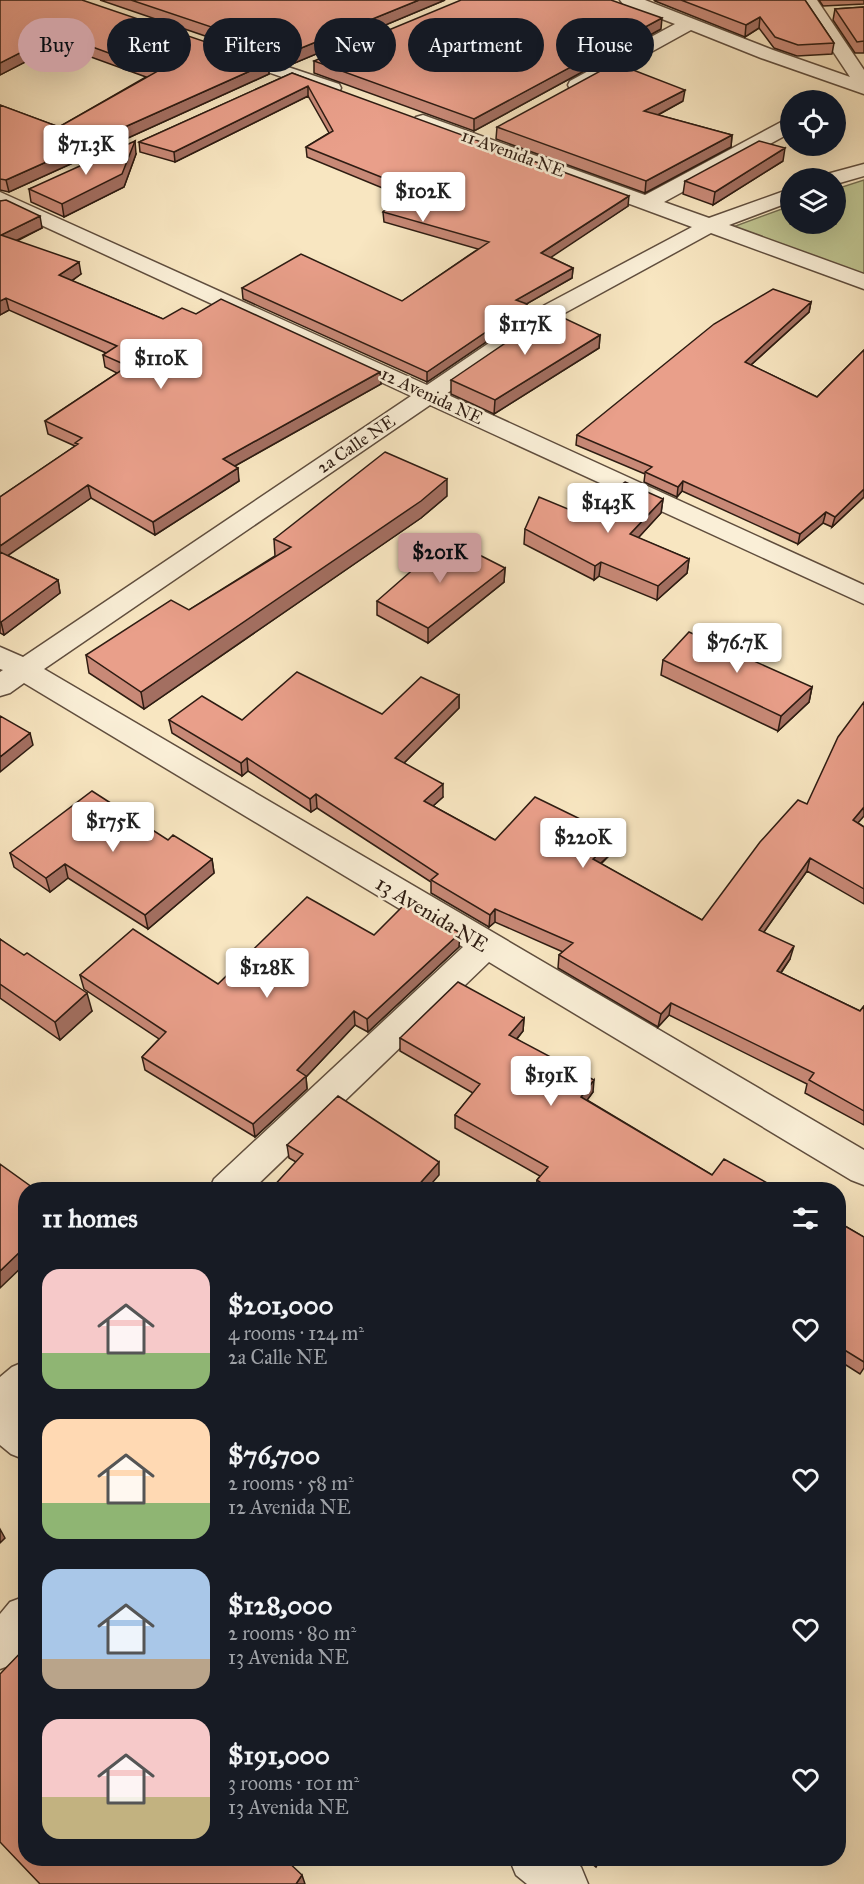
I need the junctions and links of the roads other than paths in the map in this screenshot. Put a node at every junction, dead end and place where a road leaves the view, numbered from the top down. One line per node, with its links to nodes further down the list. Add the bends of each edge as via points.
1 (629, 0): 4 (street)
2 (812, 7): 3 (street); 9 (street)
3 (840, 12)
4 (689, 24): 9 (street); 10 (street)
5 (313, 64): 7 (street)
6 (288, 72): 7 (street)
7 (291, 73): 8 (street); 11 (street)
8 (269, 83)
9 (864, 87): 12 (street)
10 (565, 91)
11 (347, 94)
12 (846, 99)
13 (403, 114): 16 (street, 11 Avenida NE)
14 (494, 129): 16 (street)
15 (780, 131): 22 (street)
16 (475, 140): 22 (street, 11 Avenida NE)
17 (864, 170): 18 (street)
18 (846, 175)
19 (31, 192): 21 (street)
20 (780, 199): 23 (street, 2a Calle NE)
21 (3, 202): 25 (street, 12 Avenida NE)
22 (648, 202): 23 (street, 11 Avenida NE)
23 (711, 225): 24 (street, 11 Avenida NE); 25 (street, 2a Calle NE, via 552,310)
24 (864, 282)
25 (430, 394): 26 (street, 12 Avenida NE); 27 (street, 2a Calle NE)
26 (864, 595)
27 (8, 671): 28 (street, 13 Avenida NE)
28 (485, 946): 29 (street, 13 Avenida NE); 30 (street)
29 (864, 1169)
30 (235, 1182)
31 (18, 1387): 32 (street)
32 (0, 1404)
33 (0, 1419): 34 (street)
34 (18, 1434)
35 (18, 1627): 36 (street)
36 (0, 1647)
37 (543, 1866): 38 (street)
38 (564, 1884)

